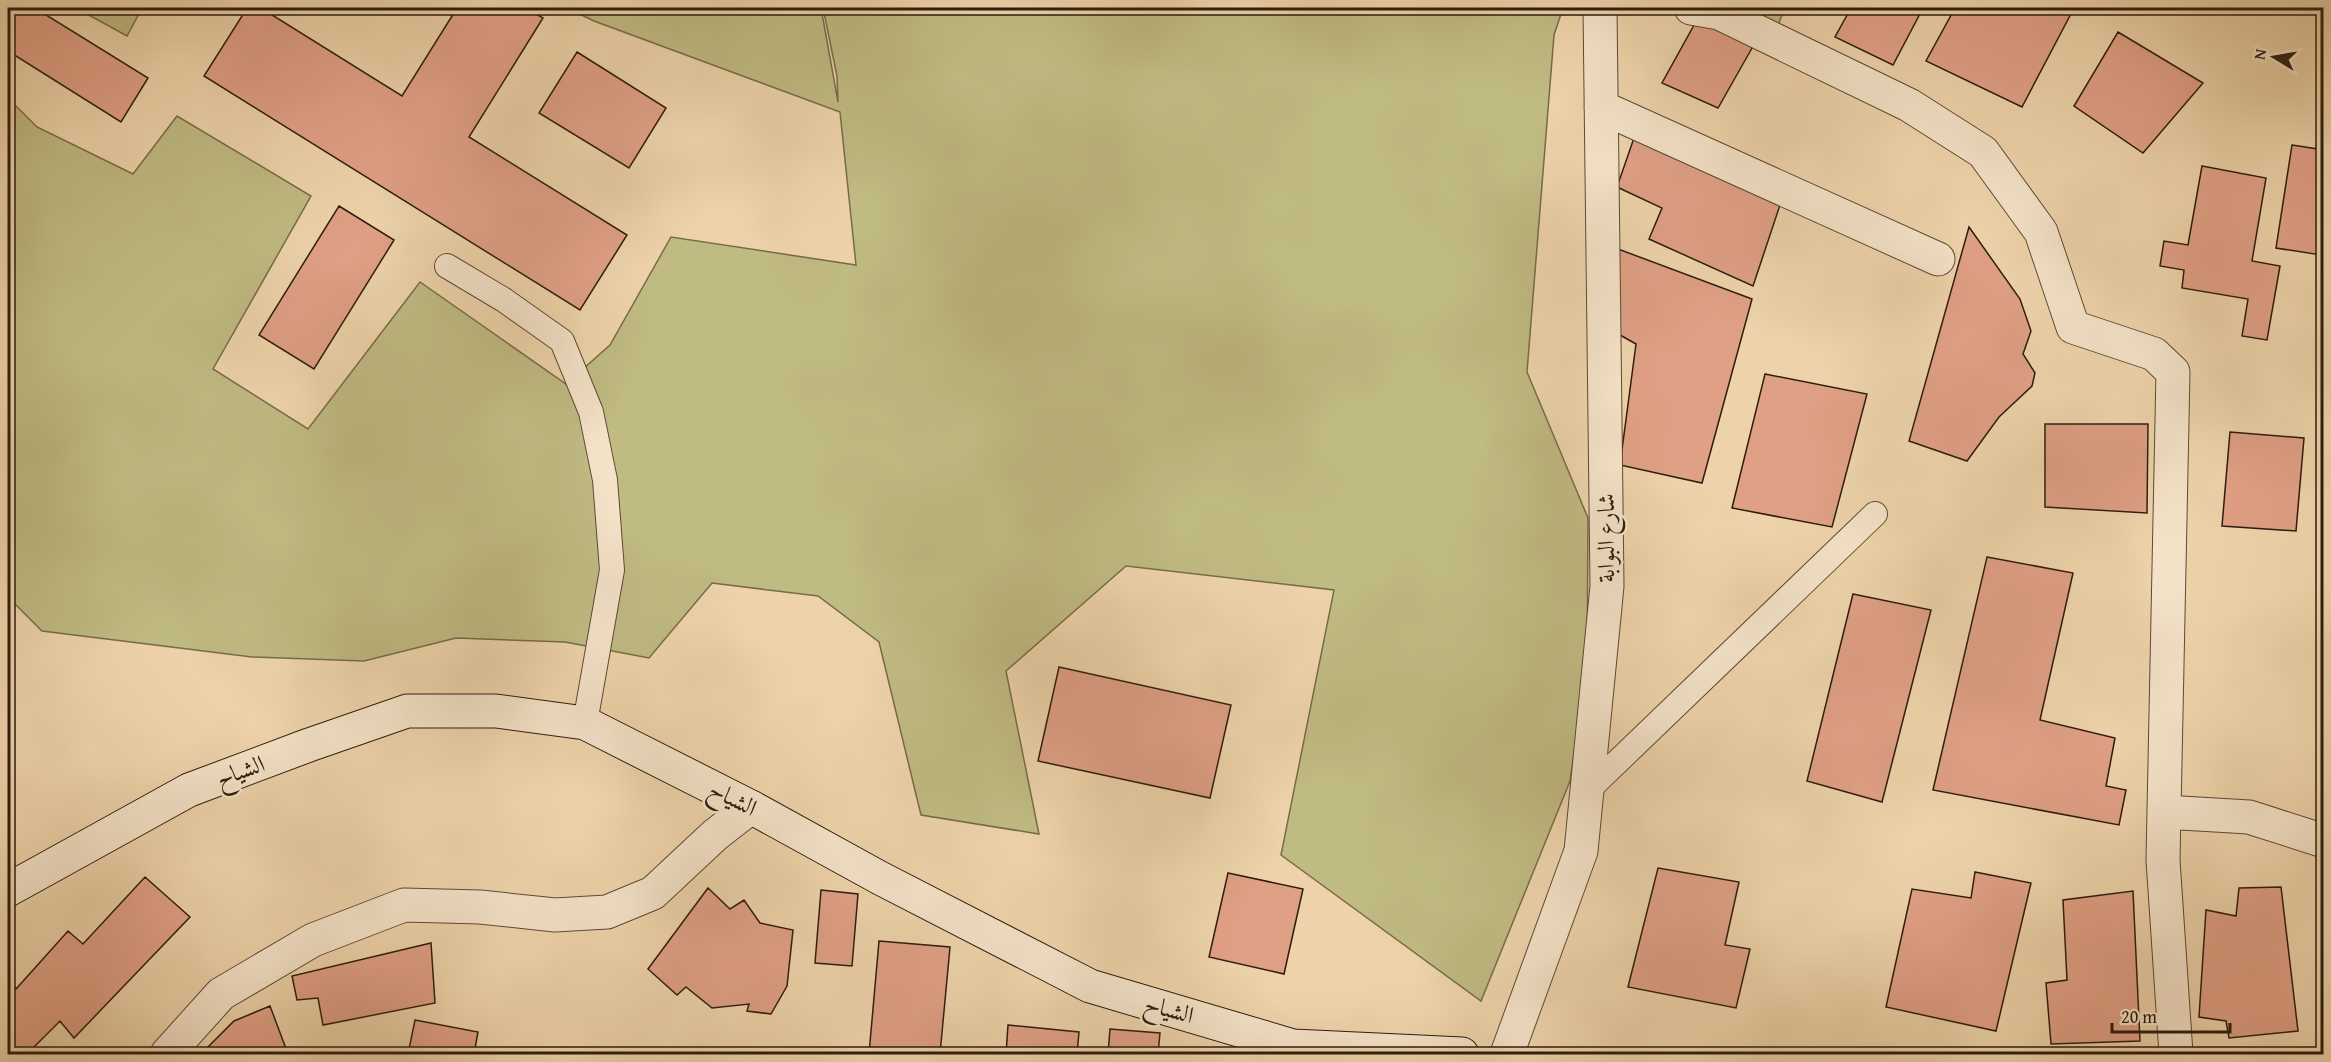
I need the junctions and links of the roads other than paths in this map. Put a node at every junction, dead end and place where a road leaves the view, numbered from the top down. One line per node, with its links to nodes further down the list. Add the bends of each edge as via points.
1 (1600, 8): 3 (street, شارع البوابة)
2 (1691, 8): 10 (street, via 1719,13 1909,105 1983,152 2041,232 2073,327 2154,354 2173,372)
3 (1601, 107): 4 (street); 8 (street, شارع البوابة, via 1607,586)
4 (1938, 259)
5 (447, 266): 7 (lane, via 562,341 591,412 605,480 612,570)
6 (1875, 514): 8 (lane)
7 (585, 723): 9 (street, الشياح); 12 (street, الشياح, via 496,711 406,711 189,790)
8 (1587, 790): 15 (street, شارع البوابة, via 1581,850)
9 (751, 807): 13 (street, via 653,893 607,912 555,915 480,907 404,905 313,940 221,994); 14 (street, الشياح, via 1090,986 1293,1046)
10 (2164, 812): 11 (street, via 2249,817); 16 (street, via 2163,860)
11 (2324, 841)
12 (8, 890)
13 (167, 1054)
14 (1462, 1054)
15 (1507, 1054)
16 (2176, 1054)

